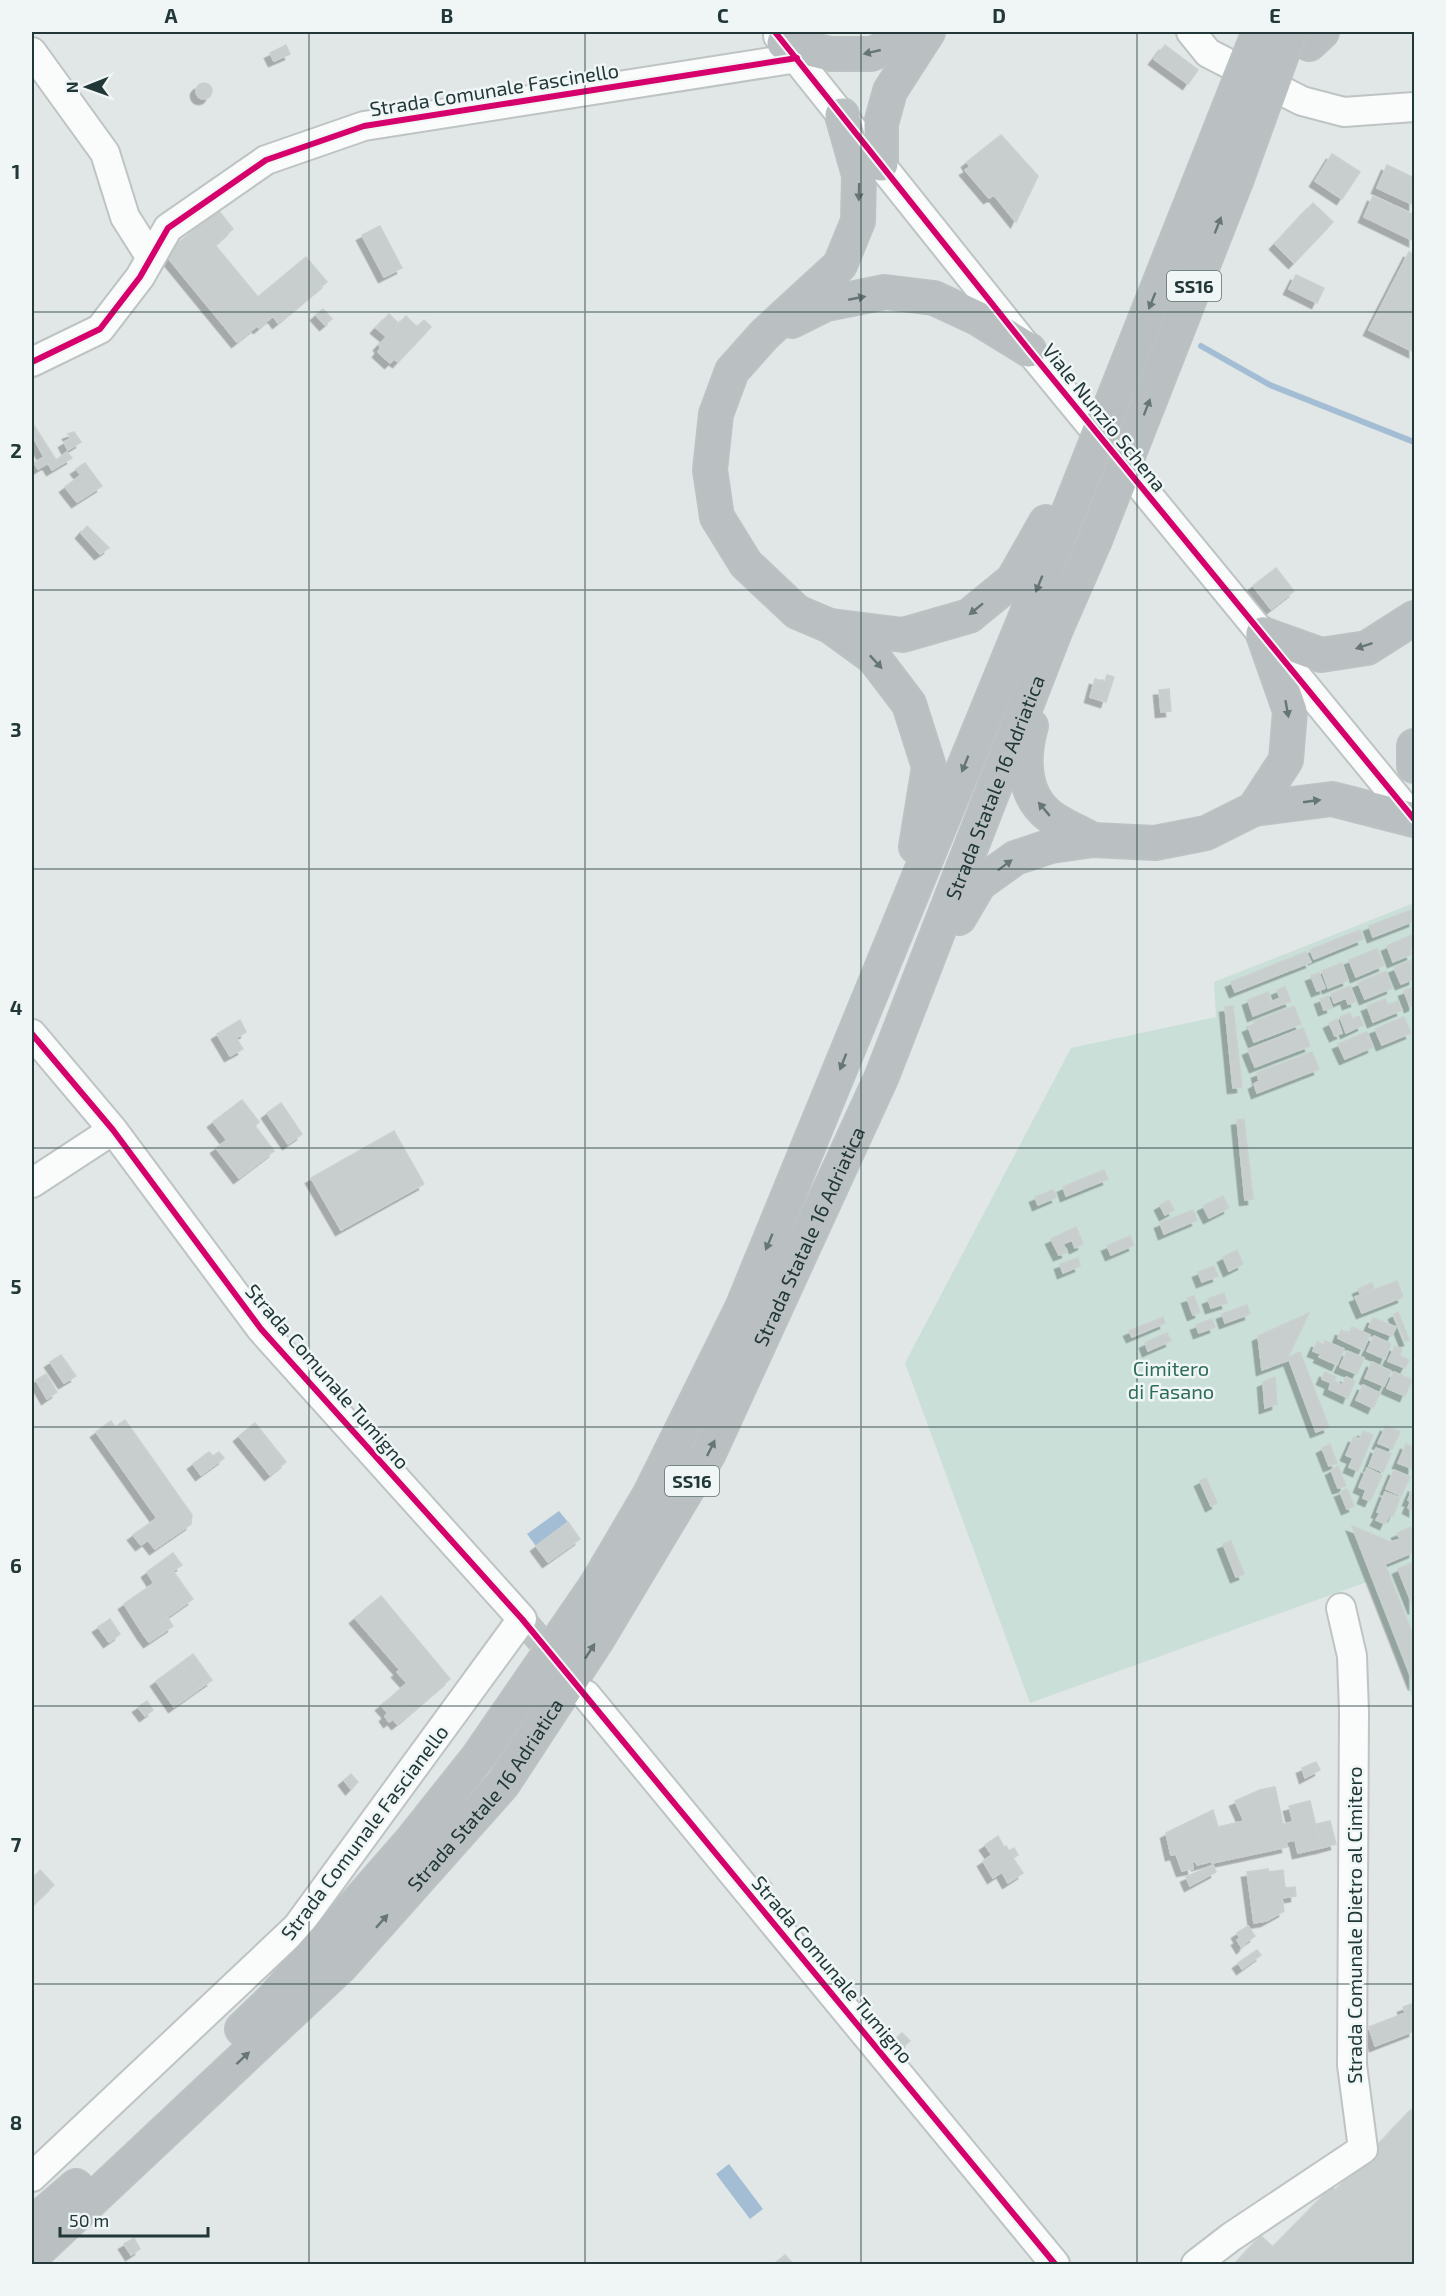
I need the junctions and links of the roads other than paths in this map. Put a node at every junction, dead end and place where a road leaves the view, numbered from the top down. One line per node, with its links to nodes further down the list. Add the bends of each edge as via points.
1 (927, 32): 6 (highway, one-way to 6, via 871,54 830,54); 11 (highway, via 890,91 881,124)
2 (1191, 32): 8 (street, via 1208,53 1302,101 1344,112)
3 (1239, 32): 10 (highway, bridge)
4 (1259, 32): 10 (highway, Strada Statale 16 Adriatica / SS16, bridge)
5 (1307, 36): 19 (highway, Strada Statale 16 Adriatica / SS16, one-way to 5, bridge, via 1095,540 1236,181)
6 (785, 44): 9 (street, Viale Nunzio Schena); 12 (street, Strada Comunale Fascinello, via 364,126 266,160 168,228)
7 (32, 52): 12 (street, via 105,153 125,217)
8 (1414, 107)
9 (842, 114): 11 (street, Viale Nunzio Schena); 13 (highway, one-way to 13, via 859,175 858,221 840,265)
10 (1208, 158): 16 (highway, Strada Statale 16 Adriatica / SS16, one-way to 16, bridge, via 1120,381)
11 (881, 164): 14 (street, Viale Nunzio Schena)
12 (151, 258): 15 (street, Strada Comunale Fascinello, via 100,329)
13 (764, 336): 14 (highway, one-way to 14, via 826,304 885,292 934,298 977,318); 18 (highway, via 732,371 716,414 710,470 717,517 746,564 797,612)
14 (1029, 350): 20 (street, Viale Nunzio Schena)
15 (32, 362)
16 (1065, 504): 18 (highway, one-way to 18, via 1013,580 969,616 903,635); 26 (highway, Strada Statale 16 Adriatica / SS16, one-way to 26)
17 (1414, 618): 20 (highway, one-way to 20, via 1367,648 1321,655)
18 (830, 626): 26 (highway, one-way to 26, via 874,658 909,704 928,767 919,837)
19 (1056, 629): 25 (highway, one-way to 19, via 1050,817 1029,791 1025,748); 28 (highway, Strada Statale 16 Adriatica / SS16)
20 (1263, 634): 23 (highway, one-way to 23, via 1290,711 1286,760); 24 (street, Viale Nunzio Schena)
21 (1414, 746): 22 (highway)
22 (1414, 766)
23 (1254, 809): 24 (highway, one-way to 24, via 1332,799); 25 (highway, via 1206,833 1155,843)
24 (1414, 819)
25 (1093, 840): 28 (highway, one-way to 25, via 950,934 979,884 1015,858 1051,846)
26 (861, 1017): 35 (highway, Strada Statale 16 Adriatica / SS16, one-way to 35, via 742,1308 650,1494 591,1593 478,1757 412,1840 272,2000 117,2152)
27 (32, 1034): 29 (street, Strada Comunale Tumigno)
28 (882, 1077): 36 (highway, Strada Statale 16 Adriatica / SS16, one-way to 28, via 341,1966 503,1784 597,1640 709,1453)
29 (112, 1130): 30 (street); 32 (street, Strada Comunale Tumigno, via 261,1329)
30 (32, 1183)
31 (1341, 1608): 38 (street, Strada Comunale Dietro al Cimitero, via 1352,1656 1352,2065 1363,2149)
32 (522, 1619): 34 (street, Strada Comunale Fascianello, via 297,1927)
33 (586, 1695): 37 (street, Strada Comunale Tumigno)
34 (32, 2177)
35 (32, 2224)
36 (32, 2256)
37 (1055, 2265)
38 (1196, 2265)

